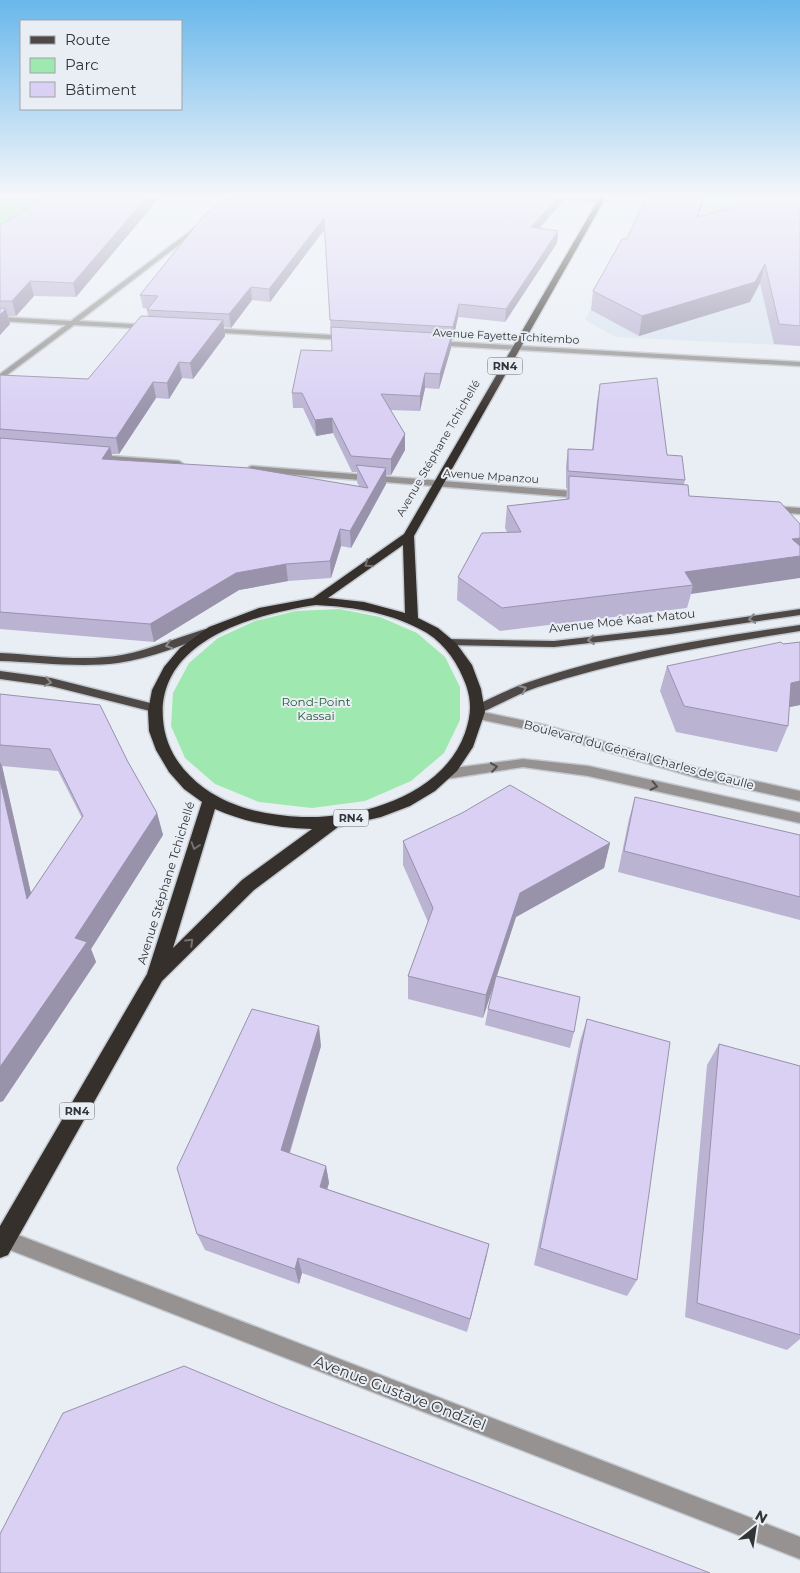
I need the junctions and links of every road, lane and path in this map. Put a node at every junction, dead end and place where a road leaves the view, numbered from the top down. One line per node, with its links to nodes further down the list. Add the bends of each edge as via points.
1 (141, 270): 4 (street)
2 (561, 270): 9 (highway, Avenue Stéphane Tchichellé / RN4)
3 (0, 319): 4 (street)
4 (70, 323): 5 (street); 11 (street)
5 (159, 328)
6 (198, 330): 7 (street)
7 (357, 338)
8 (426, 342): 9 (street, Avenue Fayette Tchitembo)
9 (516, 347): 10 (street, Avenue Fayette Tchitembo); 15 (highway, Avenue Stéphane Tchichellé / RN4)
10 (800, 364)
11 (0, 378)
12 (90, 457): 13 (street)
13 (189, 465)
14 (238, 468): 15 (street, Avenue Mpanzou)
15 (437, 484): 16 (street, Avenue Mpanzou); 19 (highway, Avenue Stéphane Tchichellé / RN4)
16 (594, 496)
17 (761, 508): 18 (street)
18 (800, 511)
19 (408, 536): 20 (highway, Avenue Stéphane Tchichellé / RN4, one-way to 20); 22 (highway, Avenue Stéphane Tchichellé)
20 (316, 602): 22 (highway, RN4, via 358,604); 24 (highway, RN4, via 280,605)
21 (800, 612): 25 (main road, Avenue Moé Kaat Matou, one-way to 25, via 670,632 554,644)
22 (412, 620): 25 (highway, RN4)
23 (800, 628): 29 (main road, one-way to 23, via 532,685 588,668 693,644)
24 (215, 629): 26 (main road, one-way to 26, via 120,659 85,661); 28 (highway, RN4, via 185,651 165,678)
25 (447, 642): 29 (highway, RN4, via 471,673)
26 (0, 657)
27 (0, 674): 28 (main road, one-way to 28, via 51,682)
28 (154, 708): 32 (highway, RN4, via 156,733 165,758 183,781)
29 (478, 712): 30 (highway, RN4, via 468,745); 31 (street, Boulevard du Général Charles de Gaulle, via 701,774)
30 (446, 774): 33 (street, Boulevard du Général Charles de Gaulle, one-way to 33, via 523,763 588,771); 34 (highway, RN4, via 415,796 384,810)
31 (800, 796)
32 (210, 800): 34 (highway, RN4, via 255,816 289,822); 35 (highway, Avenue Stéphane Tchichellé / RN4, one-way to 35)
33 (800, 818)
34 (333, 822): 35 (highway, Avenue Stéphane Tchichellé / RN4, one-way to 34, via 248,886)
35 (155, 976): 36 (highway, Avenue Stéphane Tchichellé / RN4)
36 (1, 1241): 37 (street, Avenue Gustave Ondziel)
37 (800, 1548)

